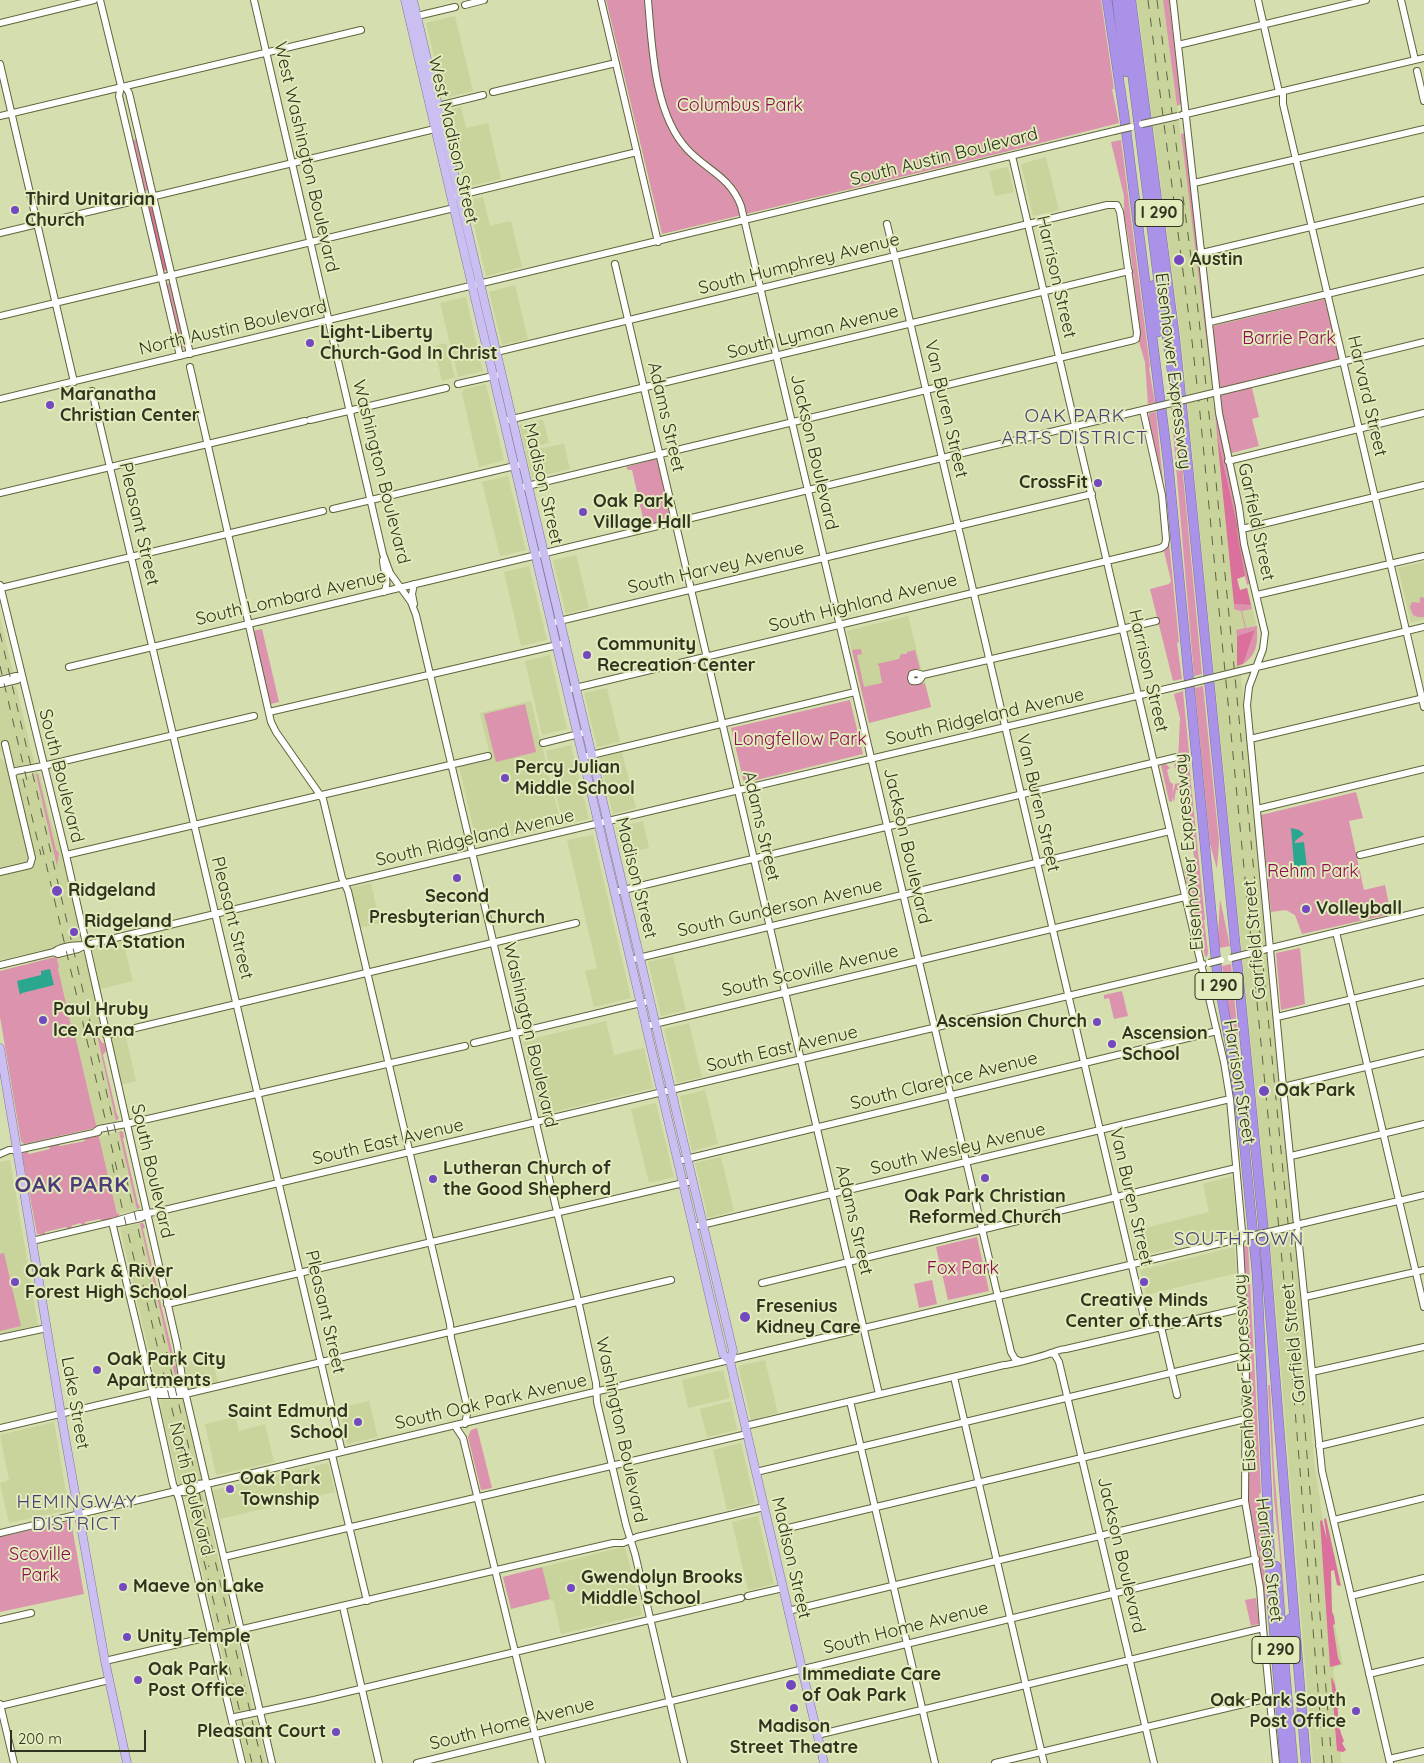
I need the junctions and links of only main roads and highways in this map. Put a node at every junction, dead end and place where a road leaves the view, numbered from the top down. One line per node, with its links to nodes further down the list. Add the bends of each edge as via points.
1 (404, 0): 7 (main road, West Madison Street)
2 (413, 0): 7 (main road, West Madison Street)
3 (1107, 0): 11 (highway, Eisenhower Expressway / I 290)
4 (1116, 0): 8 (highway)
5 (1123, 0): 8 (highway)
6 (1131, 0): 12 (highway, Eisenhower Expressway / I 290)
7 (413, 17): 9 (main road, West Madison Street)
8 (1136, 126): 11 (highway, via 1158,333); 12 (highway, via 1174,388)
9 (455, 196): 10 (main road, West Madison Street); 10 (main road, West Madison Street, via 454,208)
10 (476, 286): 15 (main road, Madison Street, via 502,374 566,643 733,1351); 15 (main road, Madison Street, via 493,376 723,1354)
11 (1156, 362): 16 (highway, Eisenhower Expressway / I 290, via 1217,971 1238,1094 1256,1265)
12 (1184, 427): 17 (highway, Eisenhower Expressway / I 290, via 1262,1215)
13 (0, 1048): 14 (main road, Lake Street)
14 (1, 1060): 18 (main road, Lake Street, via 105,1661)
15 (730, 1361): 19 (main road, Madison Street)
16 (1269, 1537): 20 (highway, Eisenhower Expressway / I 290); 21 (highway, via 1276,1566)
17 (1293, 1599): 22 (highway, via 1290,1651); 23 (highway, Eisenhower Expressway / I 290)
18 (127, 1763)
19 (824, 1763)
20 (1285, 1763)
21 (1293, 1763)
22 (1298, 1763)
23 (1306, 1763)

